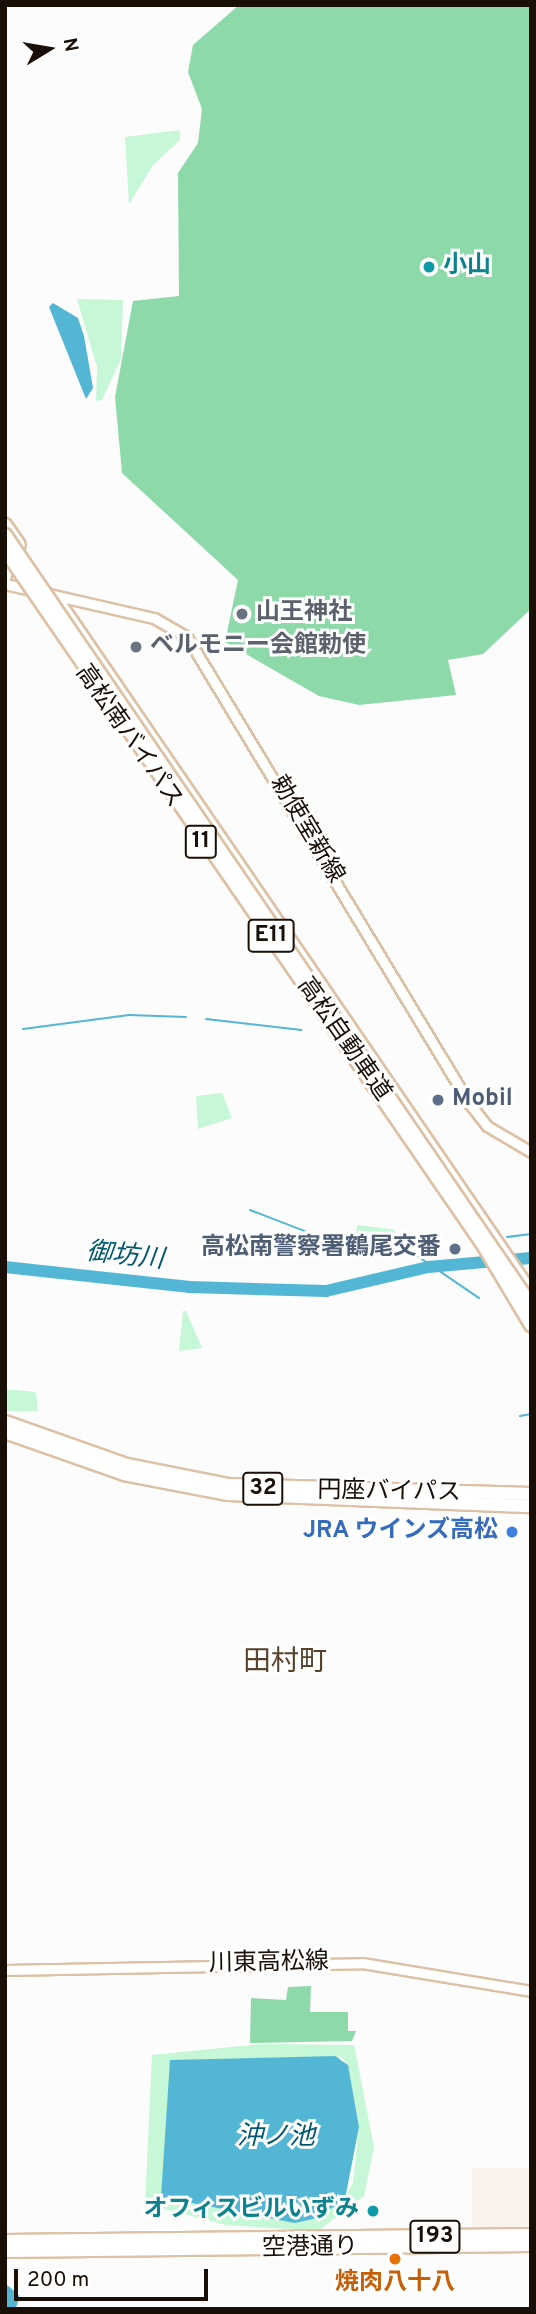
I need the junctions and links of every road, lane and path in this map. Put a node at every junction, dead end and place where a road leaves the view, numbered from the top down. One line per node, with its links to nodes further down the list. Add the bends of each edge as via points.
1 (5, 525): 7 (highway, 高松南バイパス / 11)
2 (5, 535): 10 (highway, 高松自動車道 / E11, bridge)
3 (5, 550): 11 (highway, 高松自動車道 / E11, bridge, via 476,1233)
4 (7, 562): 5 (main road); 6 (highway, 高松南バイパス / 11)
5 (5, 581): 6 (main road, 勅使室新線)
6 (24, 588): 7 (main road, 勅使室新線); 12 (highway, 高松南バイパス / 11, bridge, via 487,1257)
7 (52, 594): 8 (main road, 勅使室新線, via 154,618 187,637 469,1103 487,1126); 9 (highway, 高松南バイパス / 11)
8 (531, 1152)
9 (531, 1293)
10 (531, 1305)
11 (531, 1325)
12 (531, 1334)
13 (5, 1422): 15 (highway, 円座バイパス / 32, via 127,1465 229,1485)
14 (5, 1432): 16 (highway, 円座バイパス / 32, via 124,1474 228,1494)
15 (531, 1494)
16 (531, 1506)
17 (5, 1970): 18 (main road, 川東高松線, via 362,1963)
18 (531, 1991)
19 (531, 2235): 20 (highway, 空港通り / 193)
20 (5, 2241)
21 (531, 2245): 22 (highway, 空港通り / 193)
22 (5, 2250)

